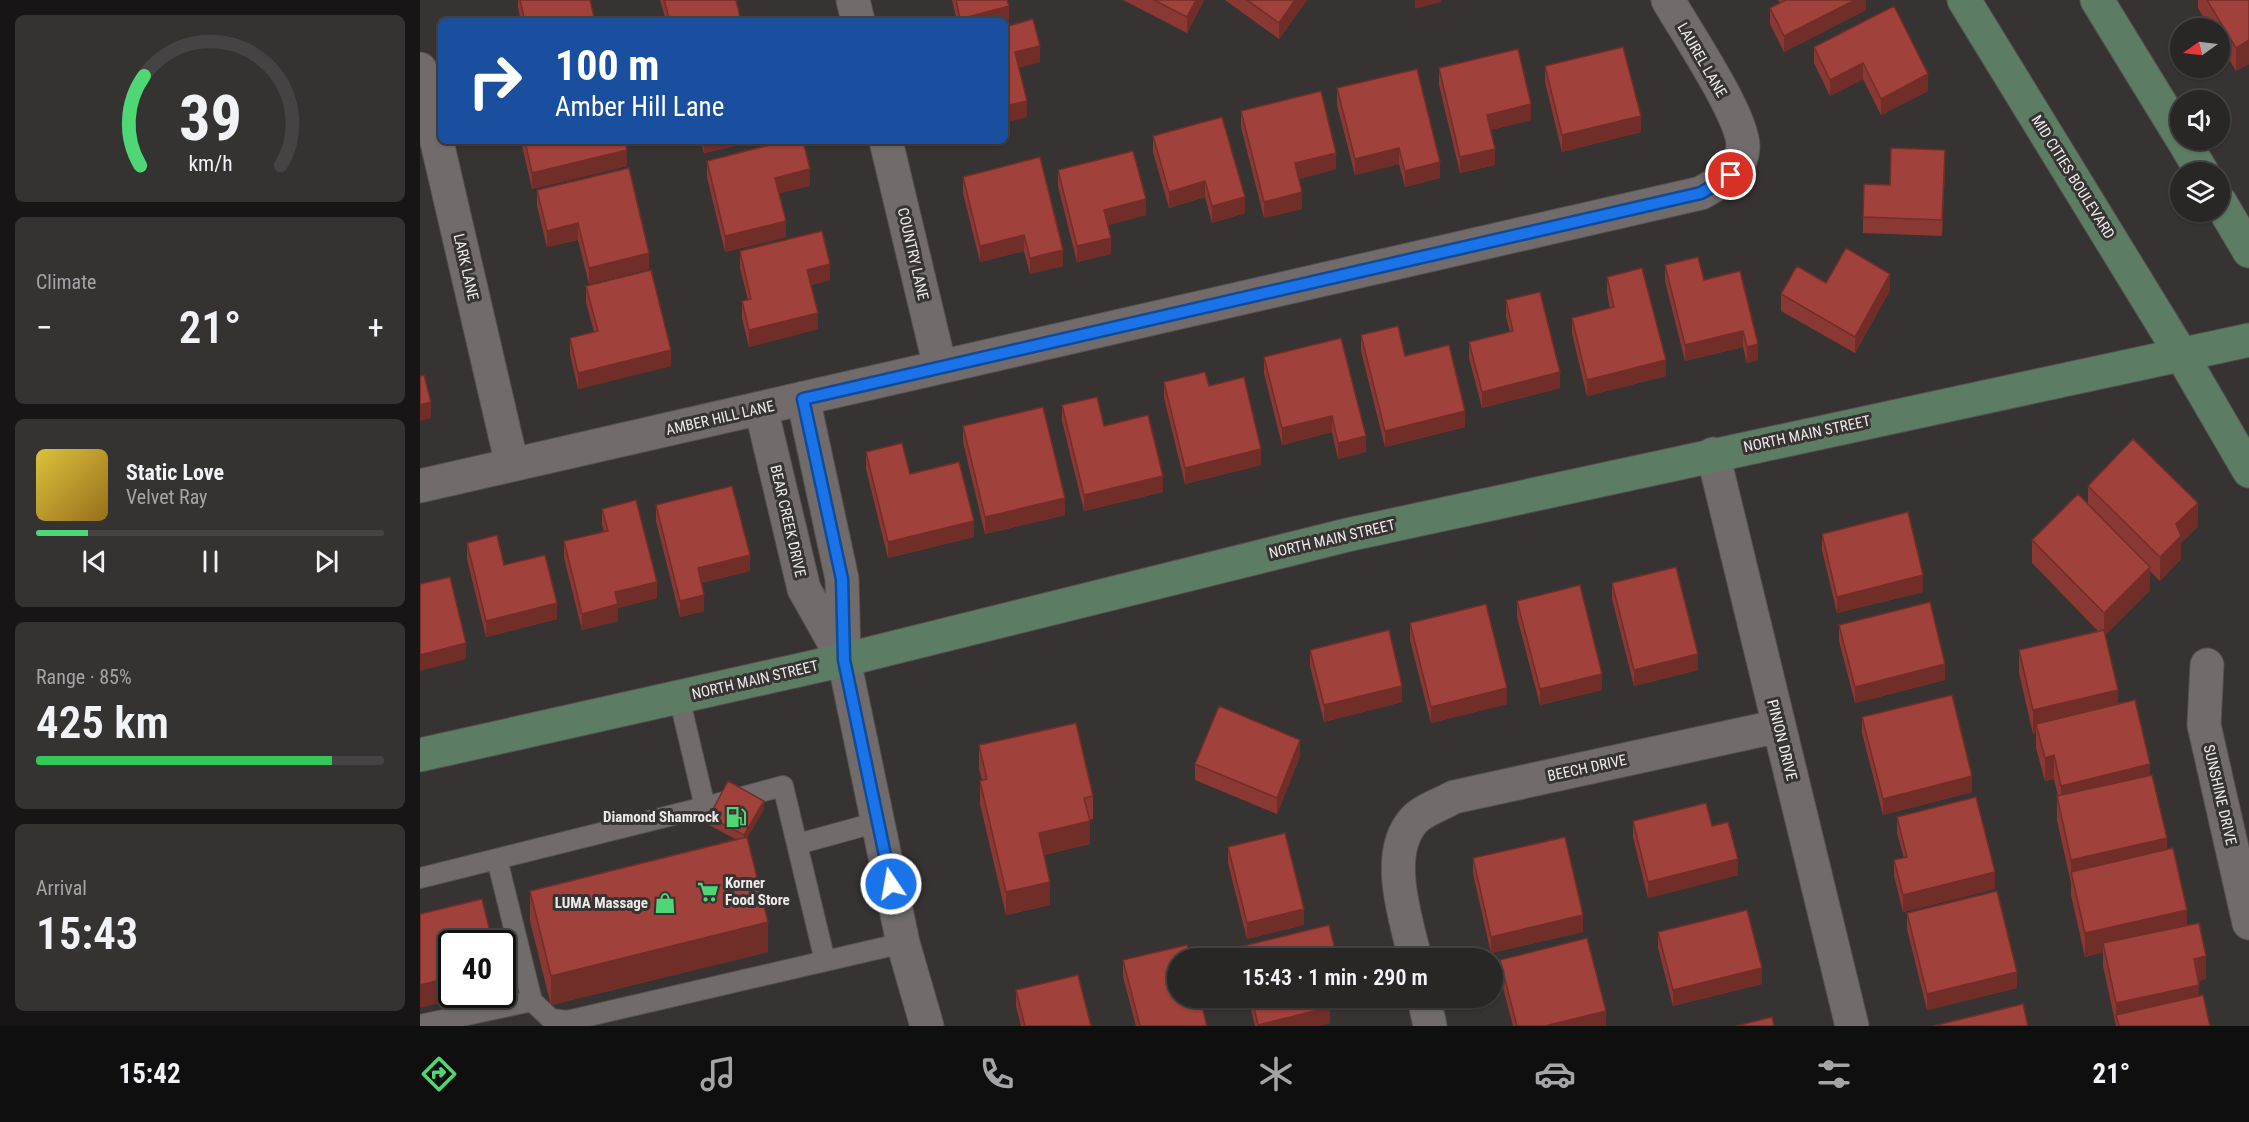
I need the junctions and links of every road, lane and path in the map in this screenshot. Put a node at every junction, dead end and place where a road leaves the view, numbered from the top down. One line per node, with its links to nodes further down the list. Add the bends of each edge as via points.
1 (853, 0): 5 (street)
2 (1668, 0): 8 (street, LAUREL LANE)
3 (1964, 0): 13 (main road, MID CITIES BOULEVARD)
4 (2097, 0): 7 (main road)
5 (857, 18)
6 (420, 69): 18 (street, LARK LANE)
7 (2170, 119)
8 (1737, 120): 14 (street, AMBER HILL LANE, via 1743,148 1731,175 1701,193)
9 (887, 144): 14 (street, COUNTRY LANE)
10 (2230, 219): 11 (main road)
11 (2249, 250)
12 (2249, 340): 13 (main road, NORTH MAIN STREET)
13 (2181, 354): 17 (main road, NORTH MAIN STREET); 19 (main road, MID CITIES BOULEVARD)
14 (940, 367): 15 (street, AMBER HILL LANE)
15 (803, 399): 16 (street, AMBER HILL LANE); 21 (street, BEAR CREEK DRIVE, via 842,579)
16 (761, 408): 18 (street, AMBER HILL LANE); 21 (street, BEAR CREEK DRIVE, via 804,589)
17 (1713, 454): 21 (main road, NORTH MAIN STREET, via 1347,535); 24 (street, PINION DRIVE)
18 (512, 465): 20 (street, AMBER HILL LANE)
19 (2249, 471)
20 (420, 486)
21 (844, 660): 23 (main road, NORTH MAIN STREET); 27 (street, BEAR CREEK DRIVE)
22 (2207, 664): 31 (street, SUNSHINE DRIVE, via 2204,725)
23 (679, 697): 25 (main road, NORTH MAIN STREET); 26 (lane)
24 (1779, 726): 33 (street, BEECH DRIVE, via 1454,797 1416,818 1405,832 1397,878); 40 (street, PINION DRIVE)
25 (420, 755)
26 (705, 807): 28 (lane, via 783,786); 29 (lane)
27 (878, 822): 28 (lane); 32 (street, BEAR CREEK DRIVE)
28 (798, 844): 34 (lane)
29 (497, 859): 30 (lane); 35 (lane)
30 (420, 878)
31 (2249, 923)
32 (903, 943): 34 (lane); 38 (street, BEAR CREEK DRIVE)
33 (1413, 948)
34 (825, 961): 35 (lane, via 567,1021 551,1019)
35 (532, 1001): 37 (lane)
36 (1426, 1008): 39 (street)
37 (420, 1025)
38 (927, 1026)
39 (1430, 1026)
40 (1852, 1026)

